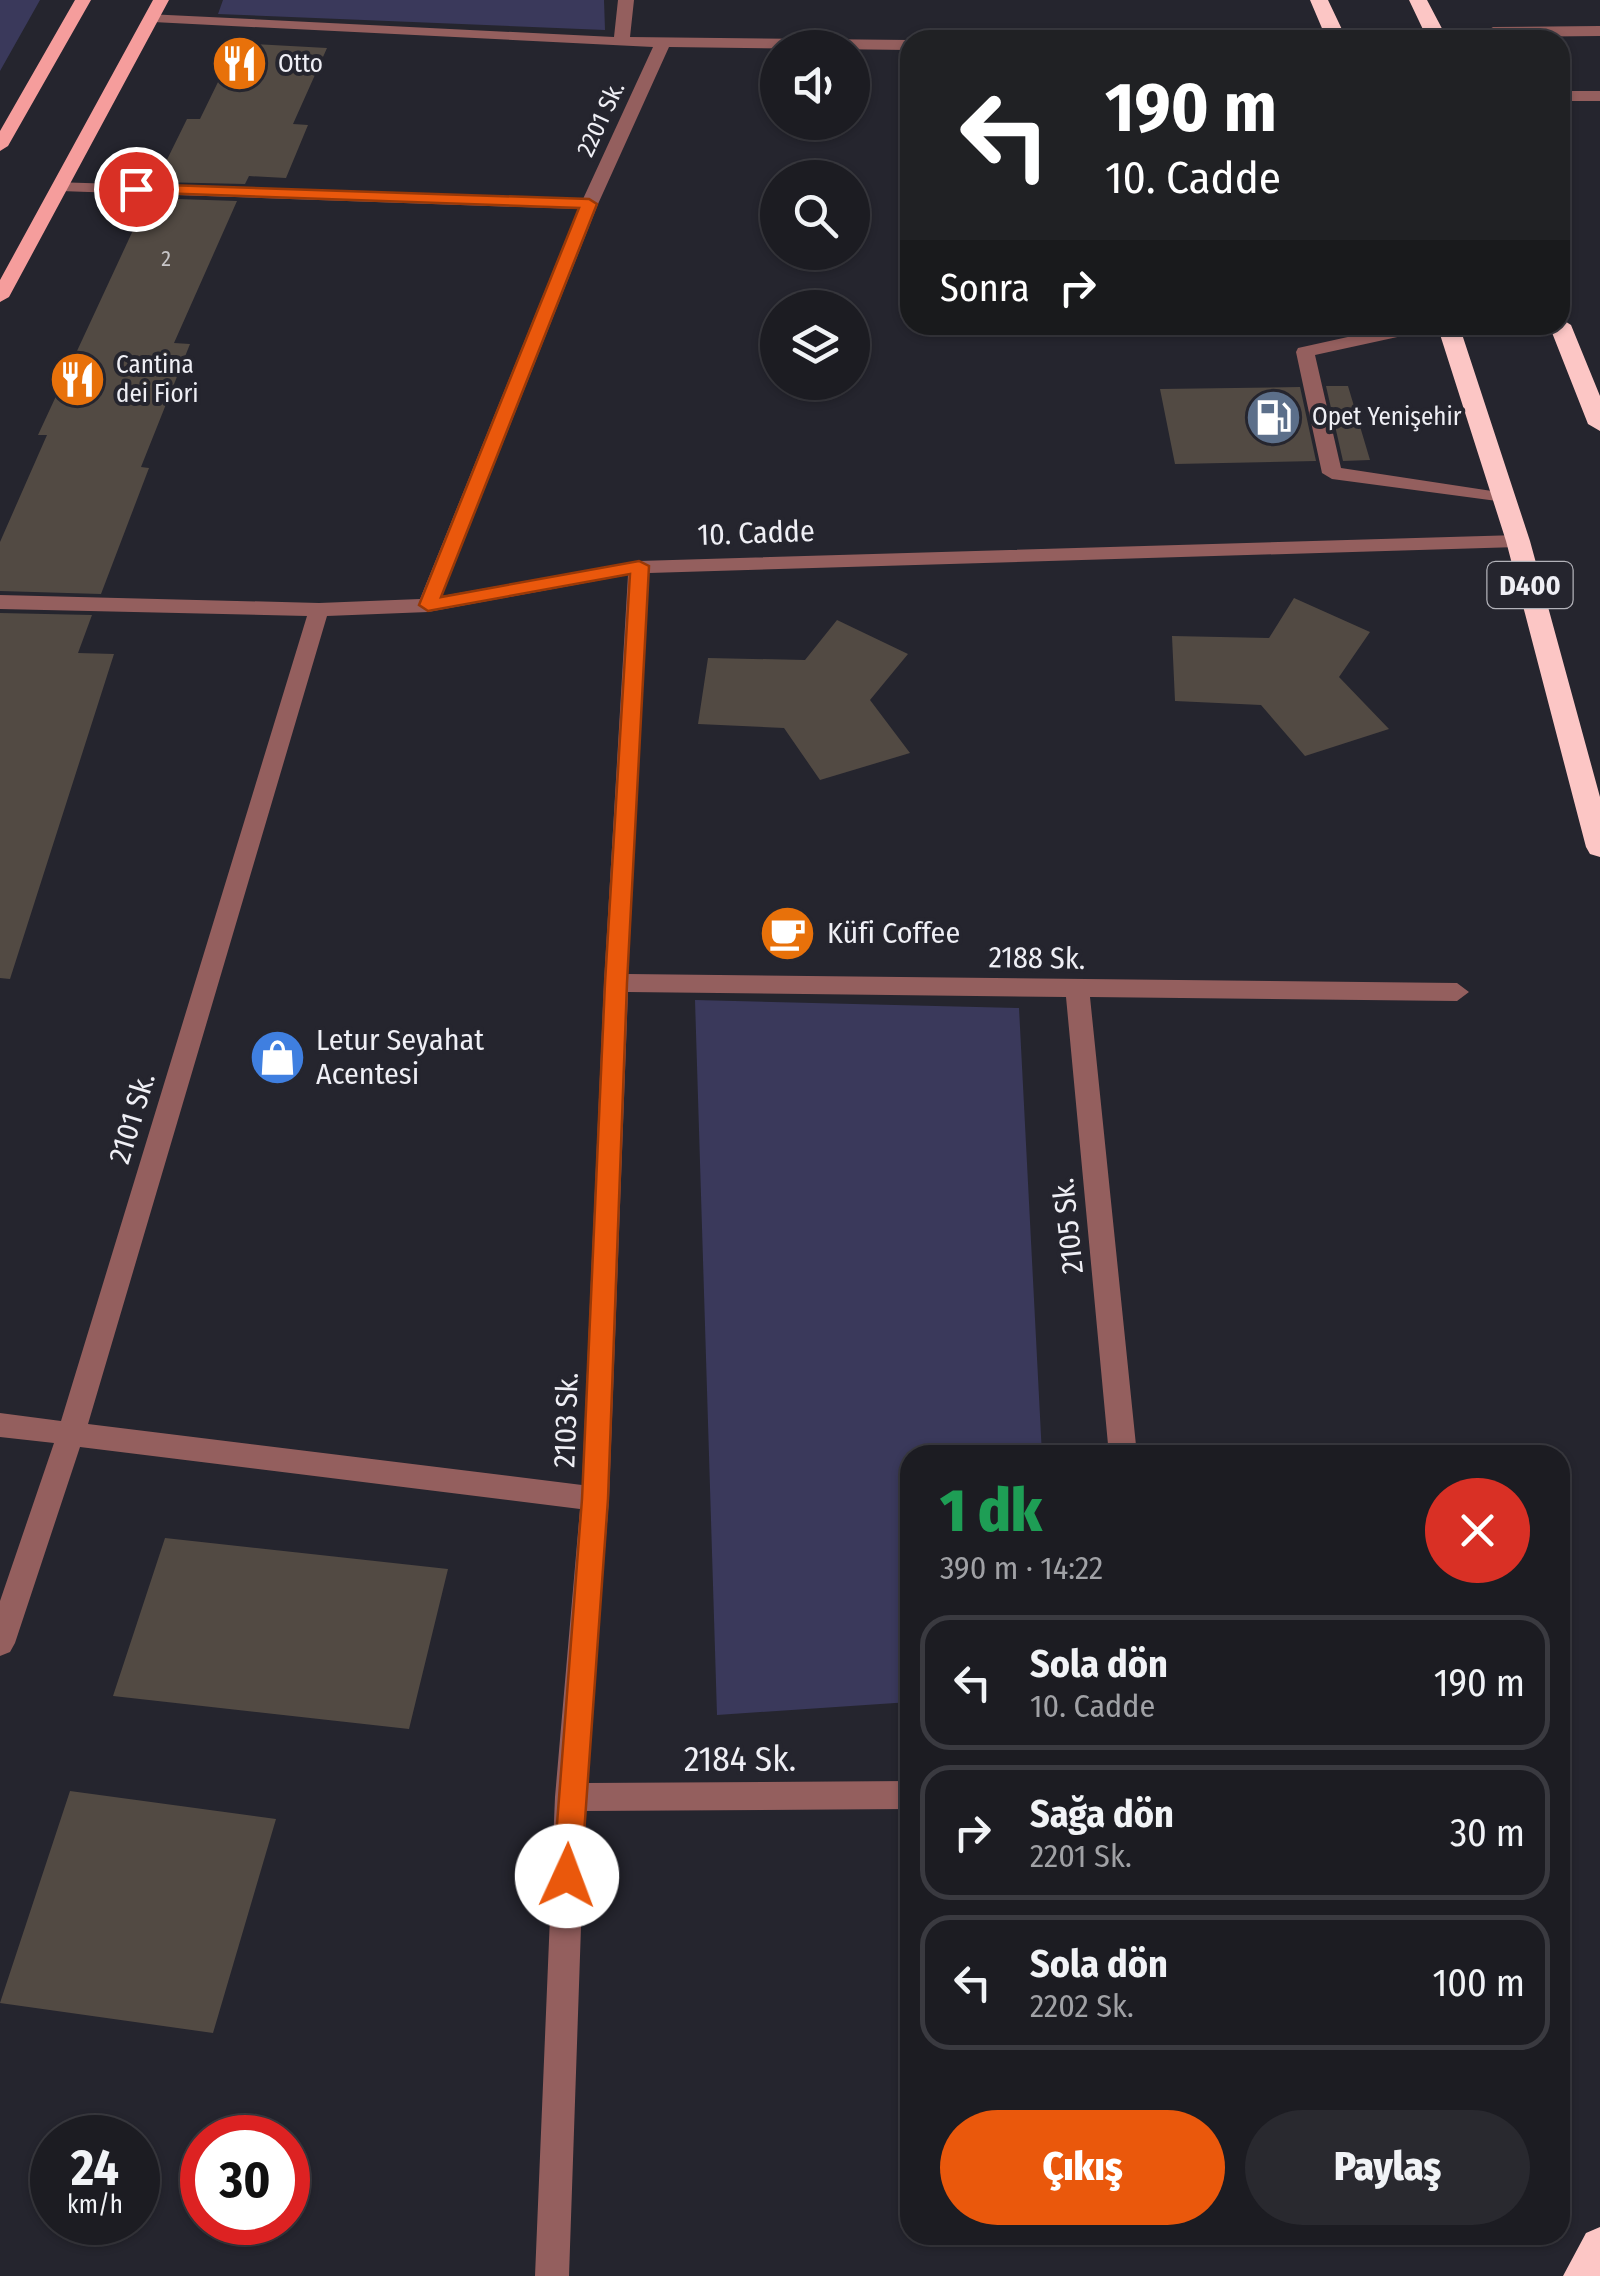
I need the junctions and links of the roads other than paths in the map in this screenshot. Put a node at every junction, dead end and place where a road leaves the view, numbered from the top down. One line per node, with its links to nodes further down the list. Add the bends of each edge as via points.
1 (83, 0): 16 (main road)
2 (161, 0): 6 (main road)
3 (626, 0): 11 (street, 2201 Sk.)
4 (1320, 0): 7 (highway)
5 (1418, 0): 8 (highway)
6 (152, 18): 11 (street); 17 (main road)
7 (1334, 30)
8 (1433, 30)
9 (1570, 32): 10 (street)
10 (1600, 32)
11 (622, 42): 12 (street)
12 (663, 43): 13 (street); 18 (street, 2201 Sk.)
13 (900, 44)
14 (1570, 96): 15 (street)
15 (1600, 96)
16 (0, 146)
17 (60, 186): 18 (street); 19 (main road)
18 (589, 204): 28 (street, 2201 Sk.)
19 (0, 297)
20 (1382, 335): 24 (street, via 1306,352 1332,474)
21 (1451, 335): 24 (highway, D400)
22 (1564, 335): 23 (highway)
23 (1600, 424)
24 (1505, 500): 25 (highway, D400)
25 (1518, 541): 26 (street, 10. Cadde); 30 (highway, D400)
26 (639, 566): 28 (street, 10. Cadde); 31 (street, 2103 Sk.)
27 (0, 602): 29 (street, 10. Cadde)
28 (428, 605): 29 (street, 10. Cadde)
29 (319, 610): 35 (street, 2101 Sk.)
30 (1600, 847)
31 (616, 983): 32 (street, 2188 Sk.); 37 (street, 2103 Sk.)
32 (1077, 991): 33 (street, 2188 Sk.); 36 (street, 2105 Sk.)
33 (1458, 992)
34 (0, 1425): 35 (street)
35 (72, 1431): 37 (street); 38 (street, 2101 Sk.)
36 (1122, 1445)
37 (595, 1499): 40 (street, 2103 Sk.)
38 (0, 1643)
39 (900, 1796): 40 (street, 2184 Sk.)
40 (570, 1797): 42 (street, 2103 Sk.)
41 (1600, 2247): 43 (highway)
42 (552, 2276)
43 (1584, 2276)

